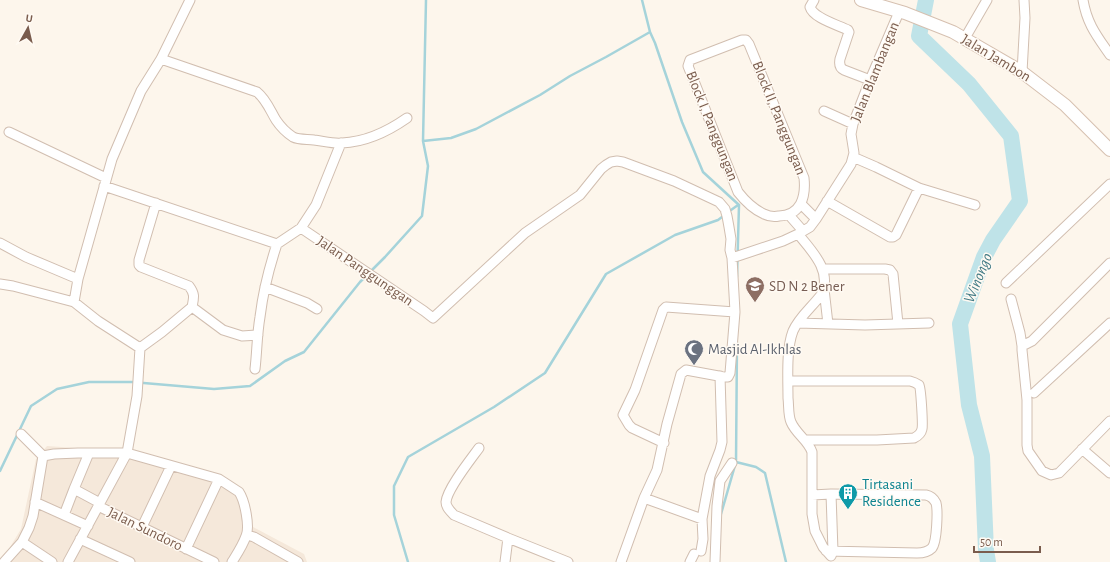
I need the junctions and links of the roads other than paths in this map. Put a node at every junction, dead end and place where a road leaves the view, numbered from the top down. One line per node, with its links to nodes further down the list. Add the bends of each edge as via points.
1 (190, 0): 11 (street)
2 (814, 0): 13 (street, via 810,7 811,11 849,32 840,59 841,67)
3 (861, 0): 7 (main road, Jalan Jambon)
4 (987, 0): 8 (street)
5 (1024, 0): 12 (street)
6 (1084, 0): 10 (street, via 1088,22)
7 (902, 13): 8 (main road, Jalan Jambon); 13 (street, Jalan Blambangan)
8 (965, 38): 12 (main road, Jalan Jambon)
9 (746, 40): 26 (street, Block II, Panggungan, via 802,172 805,184); 28 (street, Block I, Panggungan, via 690,60 688,66 738,192 750,205 765,215)
10 (1110, 56)
11 (161, 59): 18 (street, via 257,92 279,124 298,139); 21 (street, via 141,91)
12 (1022, 72): 19 (main road, Jalan Jambon, via 1065,105)
13 (870, 80): 16 (street, Jalan Blambangan)
14 (824, 112): 16 (street)
15 (407, 118): 18 (street, via 375,136)
16 (853, 124): 20 (street, Jalan Blambangan)
17 (9, 132): 21 (street)
18 (341, 143): 30 (street, via 318,200)
19 (1110, 150)
20 (853, 157): 23 (street); 24 (street)
21 (105, 182): 25 (street); 37 (street)
22 (1110, 184): 38 (street)
23 (919, 188): 24 (street, via 893,237); 27 (street)
24 (827, 201): 29 (street)
25 (156, 203): 33 (street); 44 (street, via 138,263 141,267 188,286 194,295)
26 (800, 204): 28 (street); 29 (street)
27 (975, 205)
28 (789, 215): 31 (street)
29 (816, 219): 31 (street)
30 (300, 228): 33 (street, Jalan Panggunggan); 34 (street, Jalan Panggunggan, via 433,318 525,233 580,195 601,169 617,161 674,181 719,202 727,216 730,250)
31 (801, 232): 34 (street, via 783,242); 36 (street)
32 (0, 243): 37 (street)
33 (277, 244): 40 (street)
34 (736, 257): 46 (street)
35 (1110, 263): 53 (street, via 1032,341)
36 (823, 269): 41 (street); 51 (street, via 890,270 893,274)
37 (78, 279): 43 (street)
38 (1006, 283)
39 (0, 284): 43 (street)
40 (265, 287): 45 (street, via 307,303); 52 (street)
41 (824, 290): 47 (street); 50 (street)
42 (1011, 299): 53 (street)
43 (74, 302): 54 (street)
44 (192, 307): 52 (street, via 223,330 242,336); 54 (street)
45 (317, 310)
46 (735, 312): 56 (street, via 731,371 728,377); 62 (street, via 666,307 663,310 636,390 624,415 632,428)
47 (798, 323): 50 (street); 57 (street, via 790,344)
48 (929, 323): 51 (street)
49 (1110, 323): 58 (street)
50 (828, 324): 51 (street)
51 (898, 324)
52 (258, 335): 55 (street)
53 (1022, 346): 64 (street, via 1028,451 1042,471 1050,475 1059,473)
54 (140, 348): 66 (street, via 137,396)
55 (255, 369)
56 (720, 376): 62 (street, via 683,371); 79 (street, via 722,446 710,476)
57 (788, 381): 61 (street, via 790,420); 61 (street, via 910,381 920,388 922,426 920,434 914,438)
58 (1034, 393)
59 (1110, 421): 64 (street)
60 (21, 434): 67 (street)
61 (805, 440): 74 (street, via 812,452)
62 (664, 443): 75 (street, via 657,470)
63 (479, 448): 83 (street, via 447,496 446,505 454,515)
64 (1082, 449): 70 (street)
65 (89, 453): 66 (street); 67 (street); 72 (street)
66 (127, 453): 69 (street); 77 (street)
67 (42, 454): 76 (street)
68 (732, 463): 99 (street, via 720,481)
69 (171, 466): 71 (street); 81 (street)
70 (1110, 473)
71 (219, 479): 82 (street, via 241,494); 86 (street)
72 (74, 489): 77 (street, Jalan Sundoro); 78 (street)
73 (831, 494): 74 (street); 87 (street); 87 (street, via 930,496 936,506 936,534 934,545 928,551)
74 (812, 495): 87 (street, via 815,531)
75 (644, 498): 79 (street); 98 (street)
76 (34, 502): 78 (street); 85 (street, via 33,516)
77 (99, 505): 80 (street); 81 (street, Jalan Sundoro)
78 (64, 515): 80 (street)
79 (702, 519): 88 (street, via 703,539)
80 (88, 526): 84 (street)
81 (142, 527): 86 (street, Jalan Sundoro)
82 (247, 535): 94 (street); 95 (street)
83 (508, 538): 96 (street); 97 (street)
84 (80, 539): 91 (street); 92 (street)
85 (22, 542): 89 (street); 90 (street)
86 (186, 548): 93 (street, Jalan Sundoro)
87 (830, 555)
88 (695, 556)
89 (4, 562)
90 (52, 562)
91 (68, 562)
92 (130, 562)
93 (214, 562)
94 (232, 562)
95 (298, 562)
96 (505, 562)
97 (568, 562)
98 (621, 562)
99 (715, 562)

